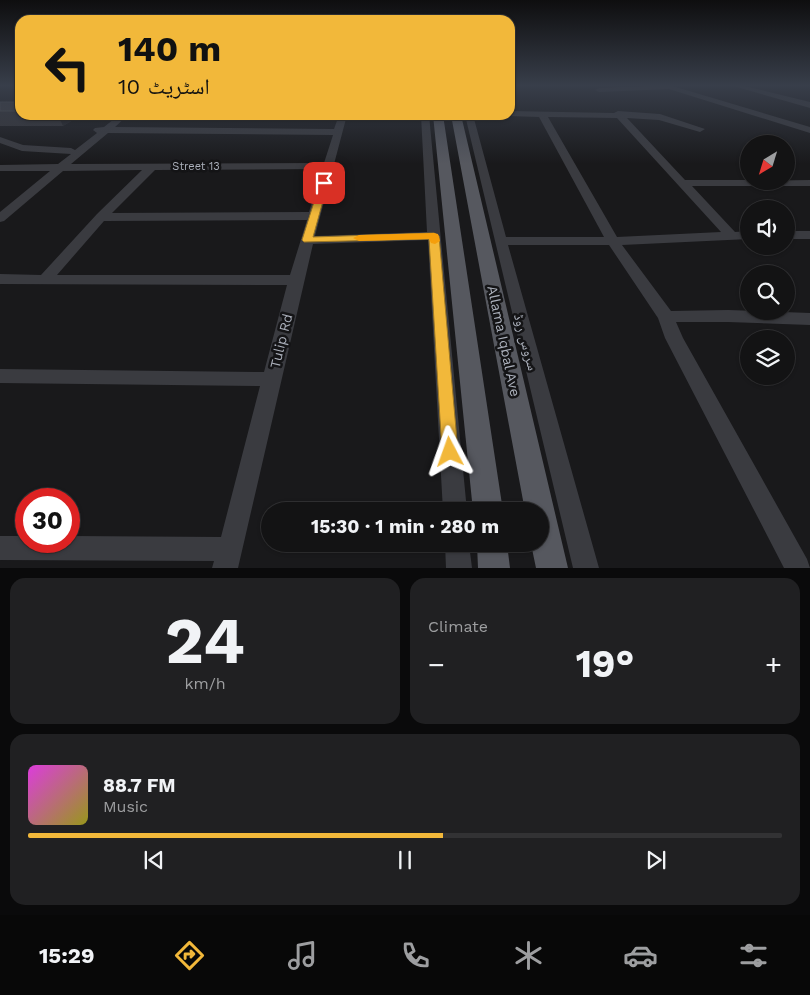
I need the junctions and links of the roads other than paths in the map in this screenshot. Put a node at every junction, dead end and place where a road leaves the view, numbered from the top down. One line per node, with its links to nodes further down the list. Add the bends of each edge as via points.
1 (751, 112): 14 (street)
2 (515, 114): 3 (street)
3 (542, 114): 4 (street); 34 (street)
4 (618, 114): 12 (street, via 660,118); 22 (street)
5 (111, 120): 13 (street)
6 (117, 120): 13 (street)
7 (425, 120): 31 (street)
8 (439, 120): 43 (main road)
9 (457, 120): 50 (main road, Allama Iqbal Ave)
10 (470, 120): 33 (street, سروس روڈ)
11 (340, 123): 13 (street); 18 (street, Tulip Rd)
12 (700, 129)
13 (102, 130): 16 (street); 19 (street)
14 (810, 130)
15 (0, 140): 16 (street, via 22,148)
16 (71, 152): 19 (street)
17 (153, 166): 18 (street, Street 13); 19 (street, Street 13); 25 (street)
18 (329, 166): 24 (street, Tulip Rd)
19 (57, 167): 20 (street, Street 13); 23 (street); 26 (street)
20 (0, 168)
21 (810, 182): 22 (street)
22 (682, 183): 29 (street)
23 (0, 209)
24 (314, 216): 25 (street); 32 (street, Tulip Rd)
25 (101, 217): 36 (street)
26 (0, 218)
27 (795, 234): 28 (street)
28 (810, 234)
29 (731, 235): 30 (street); 34 (street)
30 (740, 235)
31 (434, 236): 32 (street); 42 (street)
32 (307, 240): 37 (street, Tulip Rd)
33 (500, 241): 34 (street); 51 (street, سروس روڈ)
34 (613, 241): 38 (street)
35 (0, 279): 36 (street)
36 (45, 279): 37 (street)
37 (296, 280): 41 (street, Tulip Rd)
38 (666, 317): 39 (street, via 728,316); 52 (street, via 674,338)
39 (808, 321)
40 (0, 376): 41 (street)
41 (272, 379): 47 (street, Tulip Rd)
42 (454, 502)
43 (487, 502)
44 (0, 548): 47 (street)
45 (458, 552): 48 (street)
46 (493, 552): 49 (main road)
47 (227, 558)
48 (459, 568)
49 (494, 568)
50 (552, 568)
51 (586, 568)
52 (798, 568)

